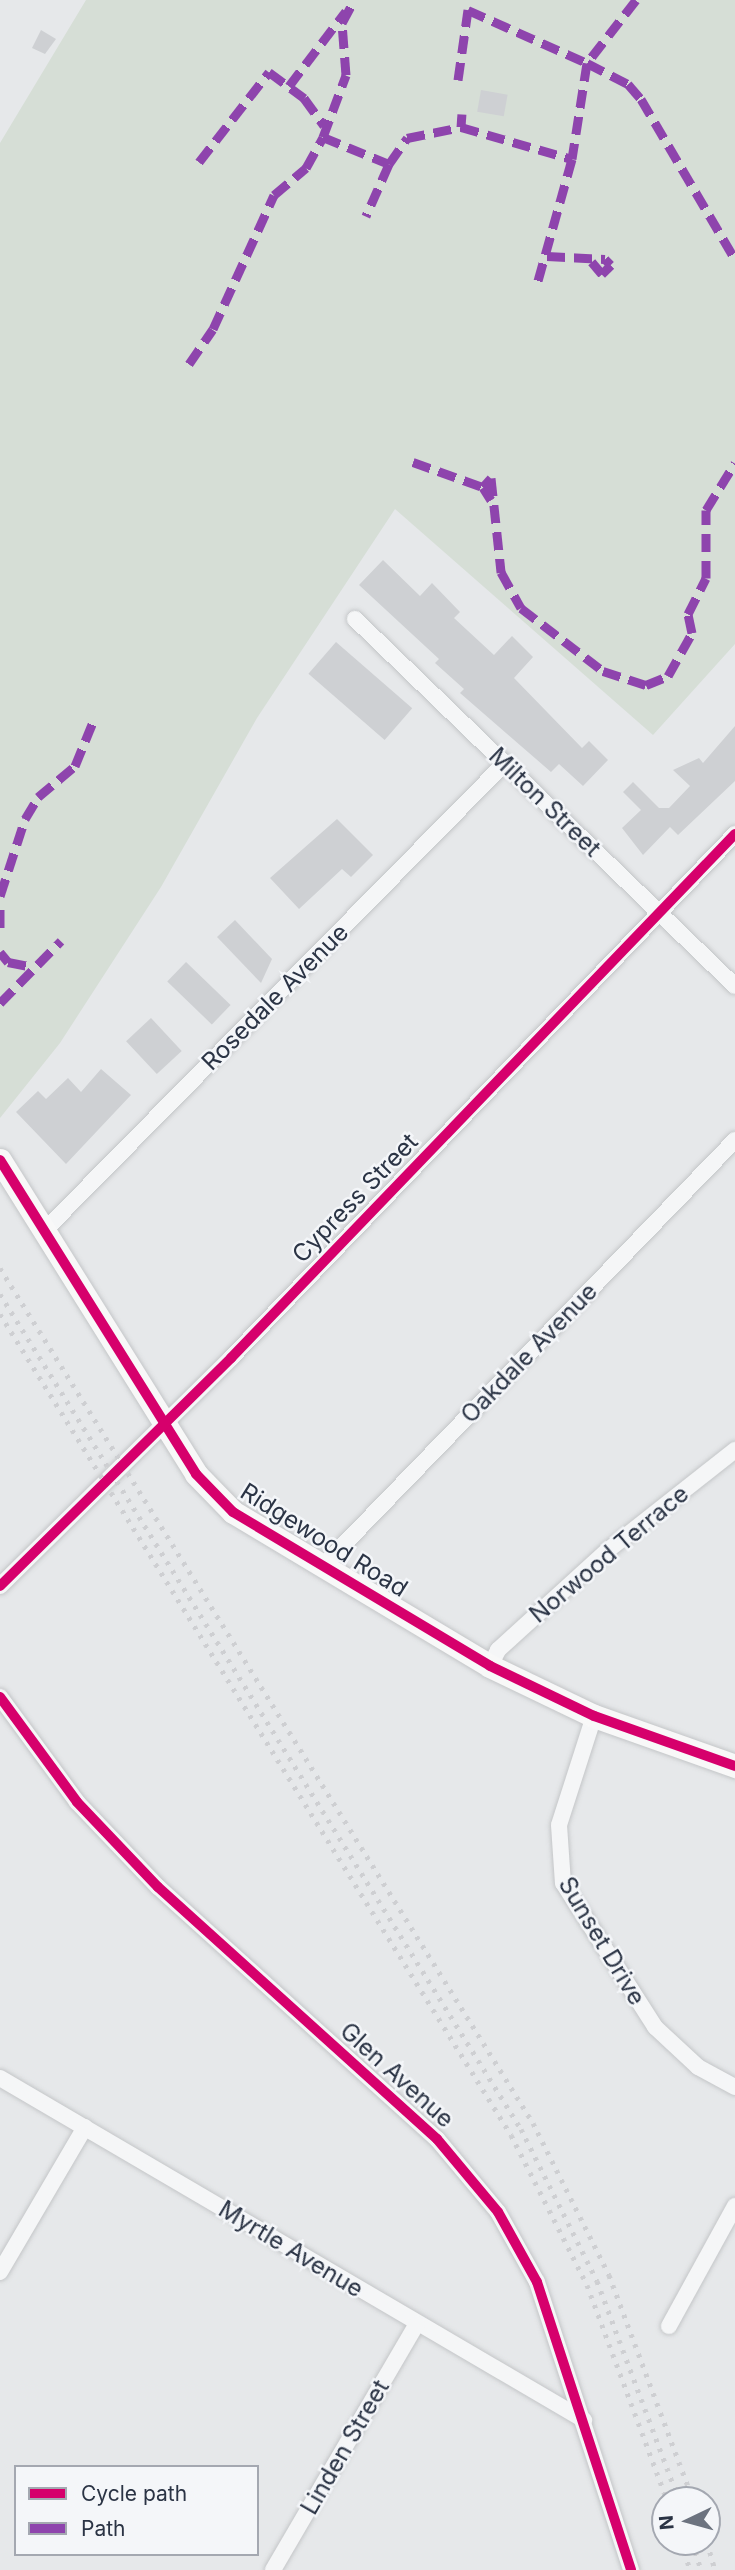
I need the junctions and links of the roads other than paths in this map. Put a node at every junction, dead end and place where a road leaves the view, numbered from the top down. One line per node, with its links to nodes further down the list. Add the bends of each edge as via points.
1 (355, 619): 2 (street, Milton Street)
2 (505, 763): 4 (street, Milton Street); 8 (street, Rosedale Avenue)
3 (735, 834): 4 (street, Cypress Street)
4 (658, 912): 5 (street, Milton Street); 9 (street, Cypress Street)
5 (735, 986)
6 (735, 1140): 11 (street, Oakdale Avenue)
7 (0, 1160): 8 (street, Ridgewood Road)
8 (45, 1230): 9 (street, Ridgewood Road)
9 (165, 1423): 11 (street, Ridgewood Road, via 196,1474 233,1512); 12 (street, Cypress Street)
10 (735, 1450): 13 (street, Norwood Terrace, via 608,1550 498,1650)
11 (322, 1567): 13 (street, Ridgewood Road)
12 (0, 1586)
13 (490, 1666): 15 (street, Ridgewood Road)
14 (0, 1698): 24 (street, Glen Avenue, via 77,1802 158,1887 437,2139 481,2188 537,2282)
15 (594, 1716): 16 (street, Ridgewood Road); 18 (street, Sunset Drive, via 559,1825 563,1883 654,2028 698,2067)
16 (735, 1766)
17 (0, 2078): 19 (street, Myrtle Avenue)
18 (735, 2087)
19 (85, 2127): 21 (street); 22 (street, Myrtle Avenue)
20 (735, 2206): 23 (street)
21 (0, 2272)
22 (417, 2324): 24 (street, Myrtle Avenue); 26 (street, Linden Street)
23 (669, 2326)
24 (584, 2420): 25 (street, Glen Avenue)
25 (628, 2567)
26 (273, 2570)

